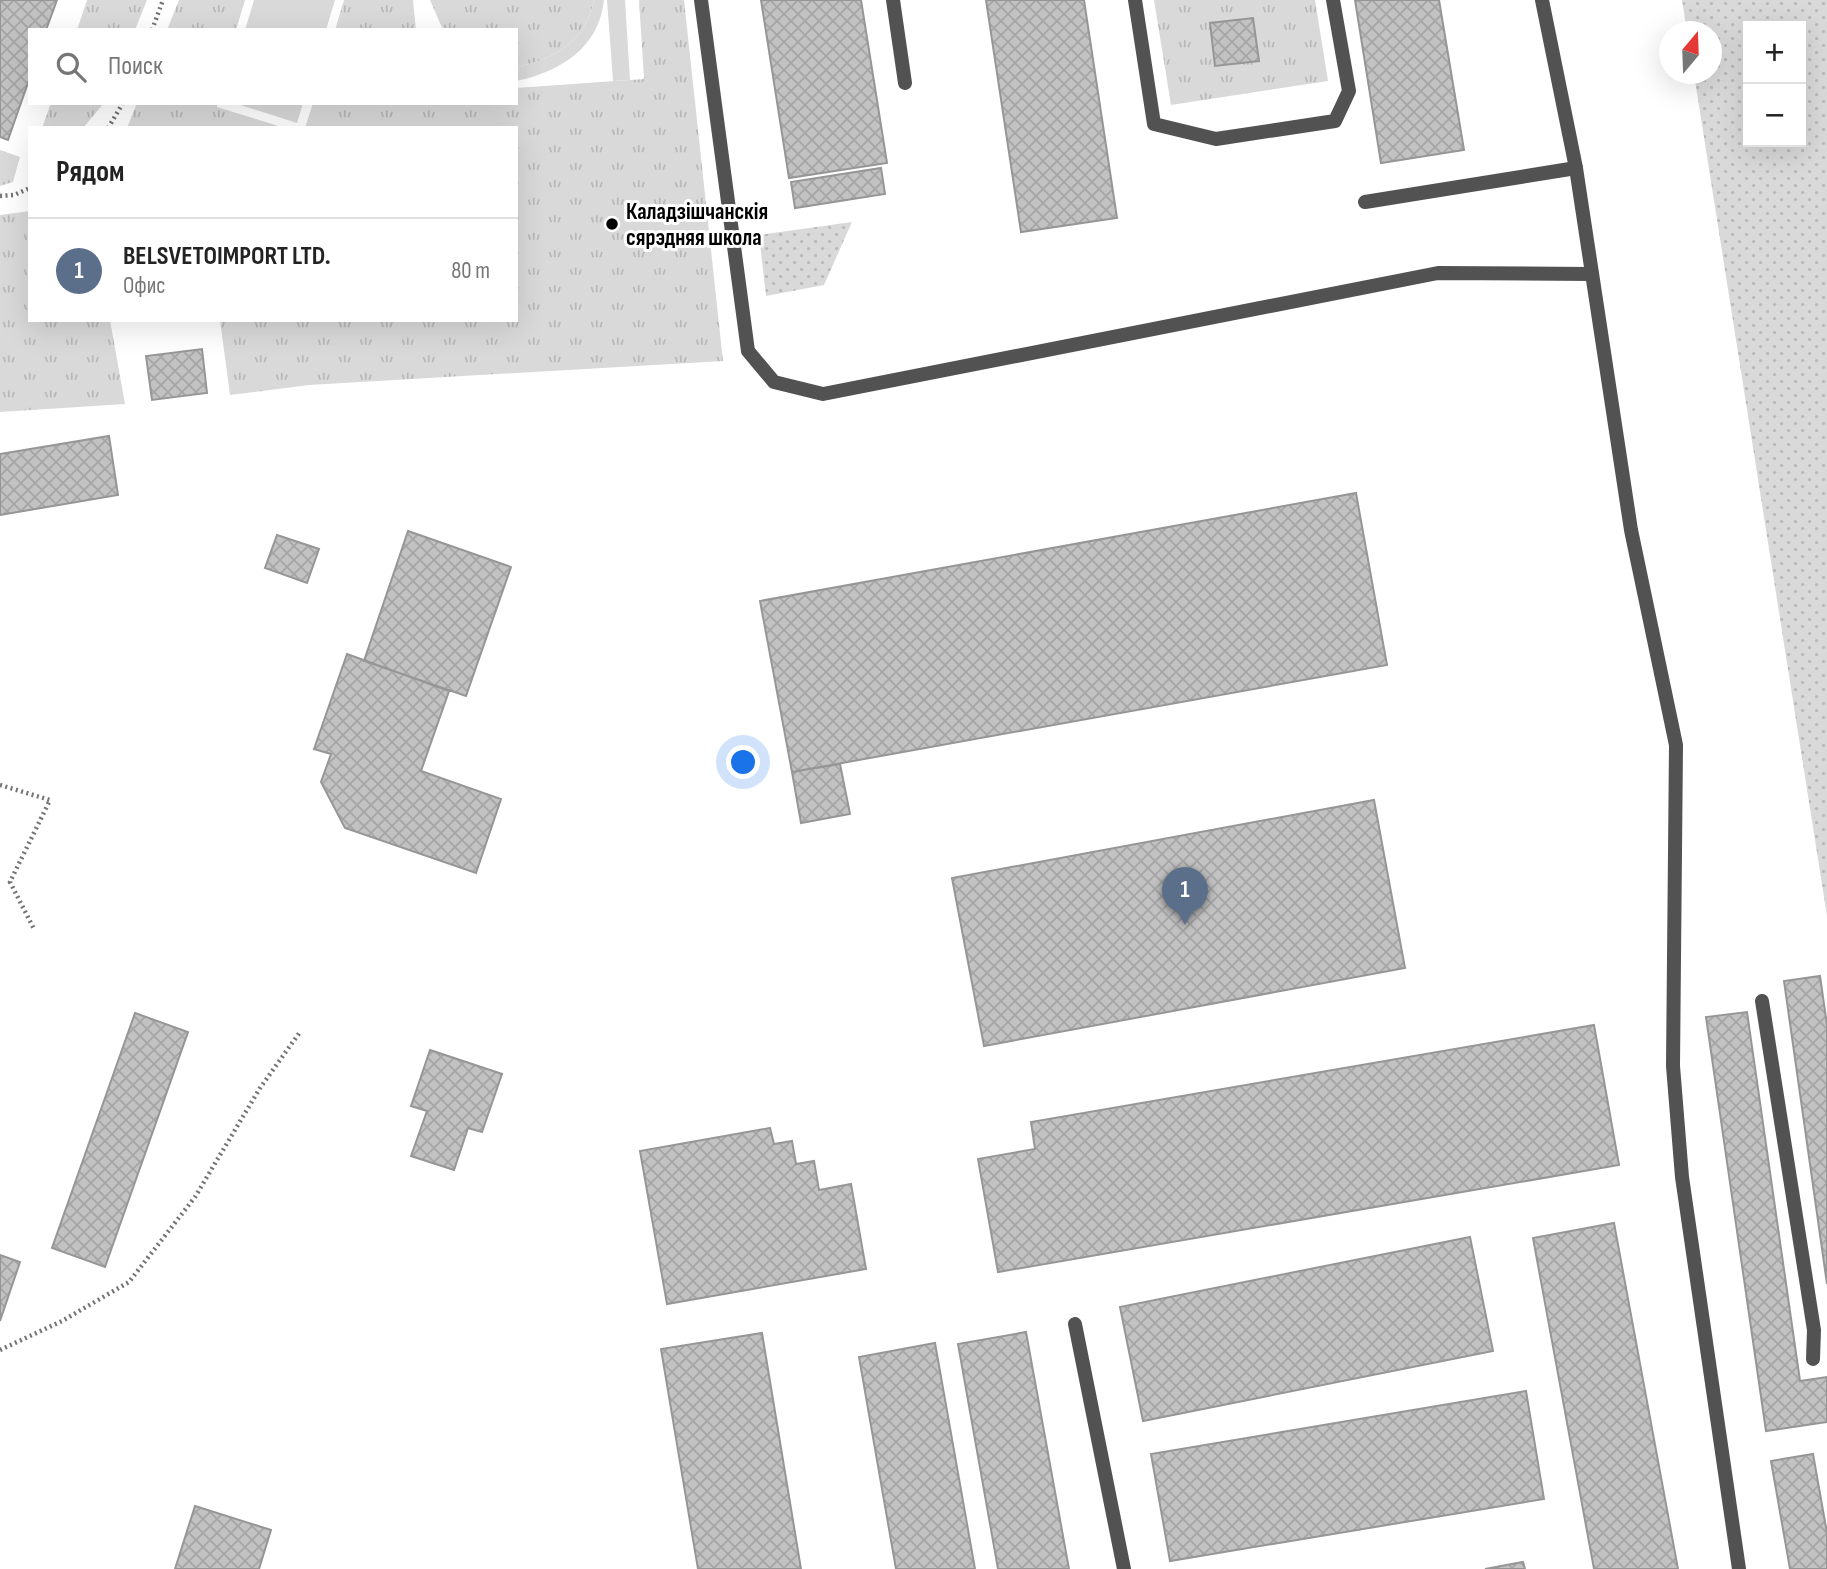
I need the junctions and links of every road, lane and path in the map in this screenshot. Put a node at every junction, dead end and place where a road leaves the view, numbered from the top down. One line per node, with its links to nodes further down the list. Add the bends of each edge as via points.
1 (163, 0): 7 (path)
2 (701, 0): 15 (street, via 748,351 774,382 823,394 1438,273)
3 (893, 0): 8 (street)
4 (1135, 0): 5 (street, via 1154,124 1216,139 1335,121 1349,91)
5 (1333, 0)
6 (1542, 0): 11 (street)
7 (153, 28)
8 (905, 83)
9 (122, 105): 10 (path)
10 (109, 126)
11 (1576, 168): 14 (street); 15 (street)
12 (28, 189): 13 (path)
13 (0, 196)
14 (1365, 202)
15 (1592, 274): 25 (street, via 1631,530 1675,745 1673,1066 1682,1177)
16 (0, 785): 17 (path, via 50,800 10,882)
17 (34, 929)
18 (1762, 1000): 21 (street)
19 (300, 1032): 22 (path, via 260,1088 195,1197 130,1282)
20 (1075, 1324): 24 (street)
21 (1820, 1329): 23 (street)
22 (0, 1350)
23 (1812, 1359)
24 (1124, 1569)
25 (1739, 1569)

